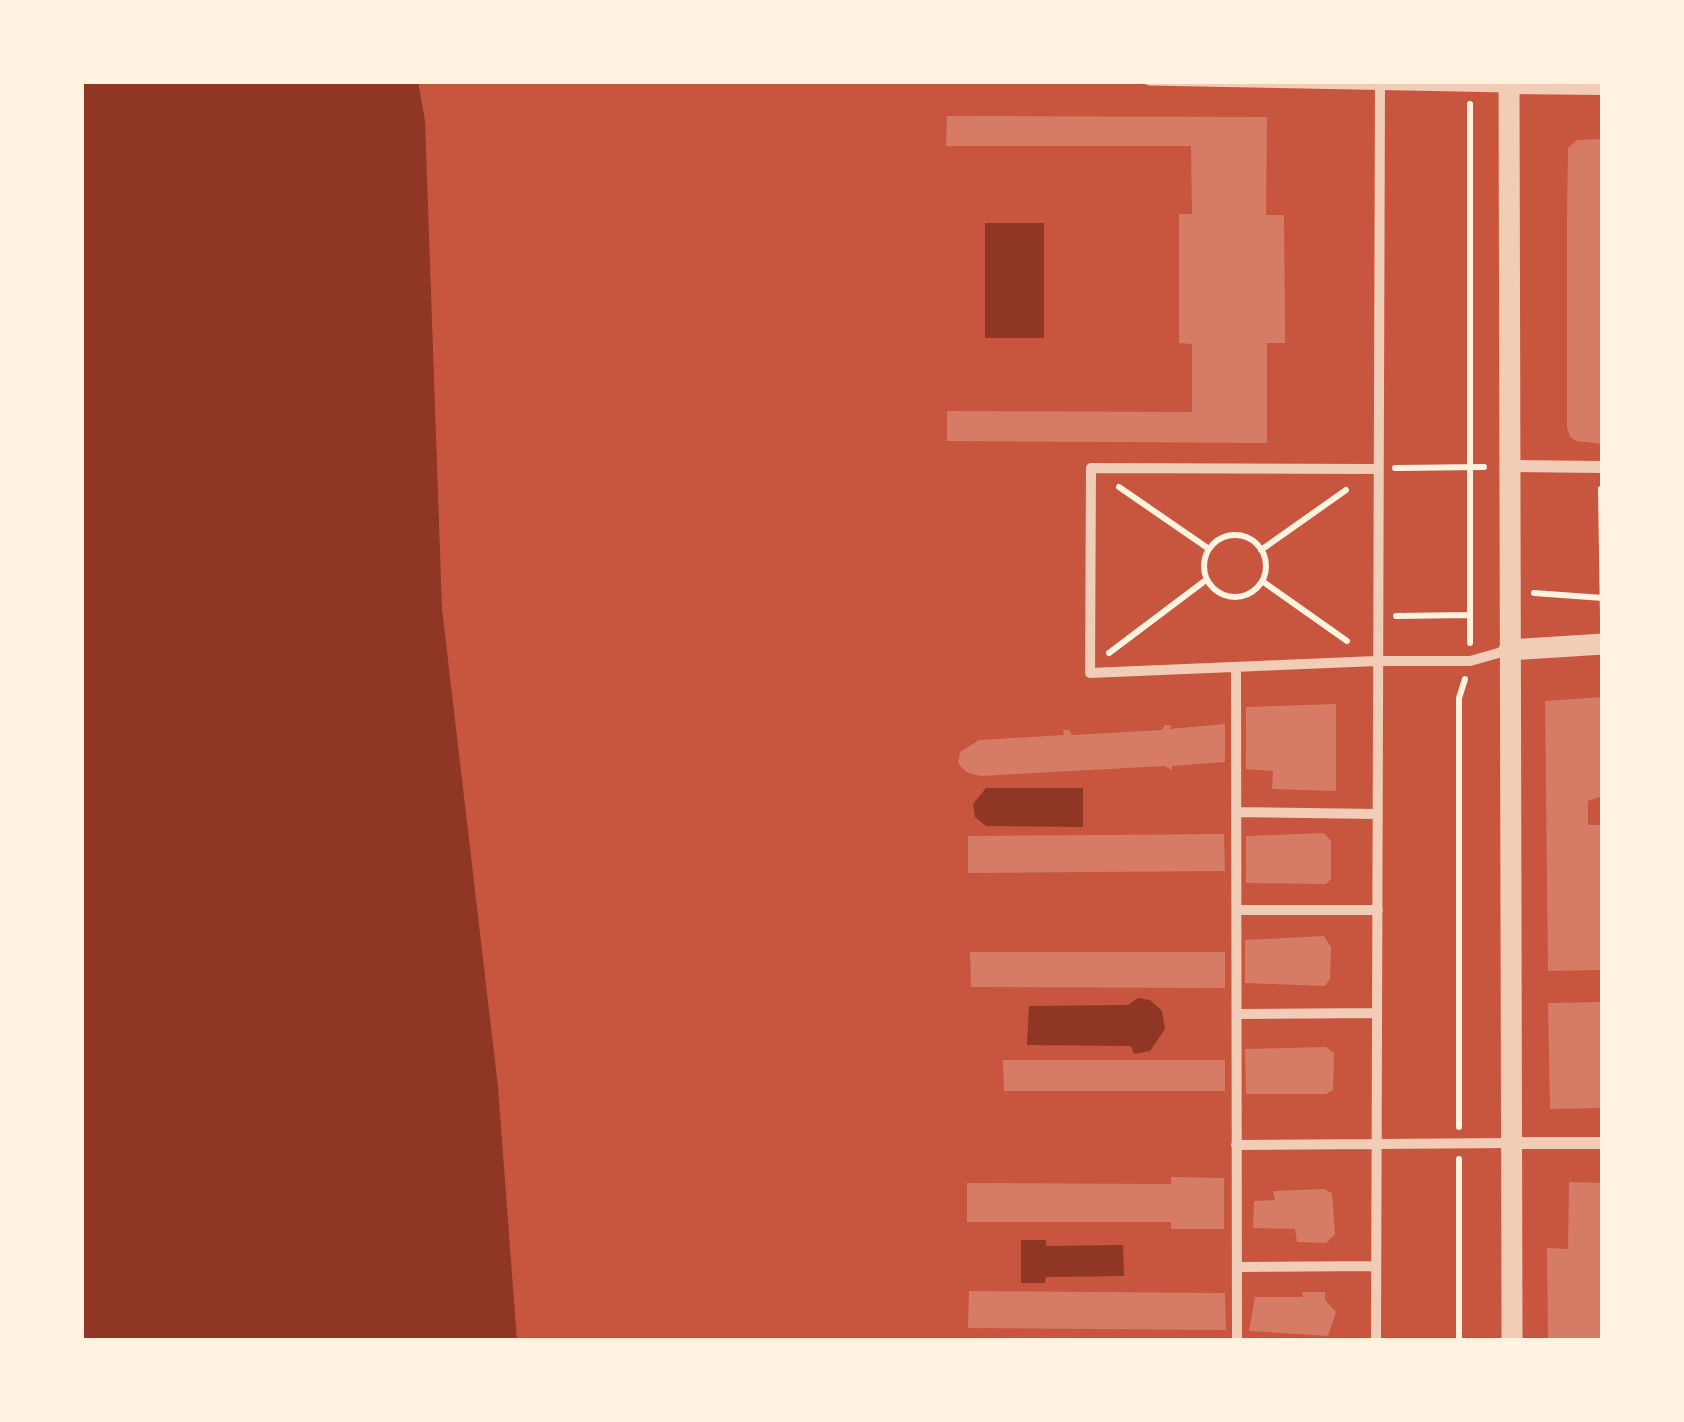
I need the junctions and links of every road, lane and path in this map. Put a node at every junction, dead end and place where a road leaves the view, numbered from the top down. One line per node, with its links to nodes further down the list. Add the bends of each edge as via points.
1 (1149, 81): 2 (lane)
2 (1381, 84): 3 (lane); 10 (street)
3 (1509, 85): 4 (street); 6 (street)
4 (1601, 86)
5 (1470, 108): 7 (path)
6 (1511, 466): 7 (path); 8 (street); 20 (street)
7 (1470, 467): 10 (path); 16 (path)
8 (1602, 467): 13 (path)
9 (1091, 468): 10 (street); 11 (path); 24 (street)
10 (1376, 469): 12 (path); 17 (street)
11 (1209, 549): 12 (path, via 1235,536); 14 (path)
12 (1261, 550): 15 (path)
13 (1602, 553): 18 (path)
14 (1206, 580): 15 (path, via 1237,597); 24 (path)
15 (1262, 581): 21 (path)
16 (1470, 615): 17 (path); 22 (path)
17 (1377, 616): 21 (street)
18 (1603, 625)
19 (1603, 644): 20 (street)
20 (1509, 650): 22 (street); 33 (street)
21 (1376, 661): 22 (street); 23 (street); 26 (street)
22 (1470, 662): 31 (path, via 1459,698)
23 (1236, 667): 24 (street); 25 (street)
24 (1090, 673)
25 (1236, 812): 26 (street); 27 (street)
26 (1376, 814): 28 (street)
27 (1238, 910): 28 (street); 30 (street)
28 (1378, 910): 29 (street)
29 (1376, 1013): 30 (street); 32 (street)
30 (1239, 1014): 35 (street)
31 (1459, 1142): 32 (street); 33 (street); 40 (path)
32 (1377, 1143): 35 (street); 36 (street)
33 (1512, 1143): 34 (street); 41 (street)
34 (1603, 1143)
35 (1236, 1145): 37 (street)
36 (1376, 1266): 37 (street); 39 (street)
37 (1237, 1267): 38 (street)
38 (1238, 1341)
39 (1376, 1341)
40 (1460, 1341)
41 (1512, 1341)

